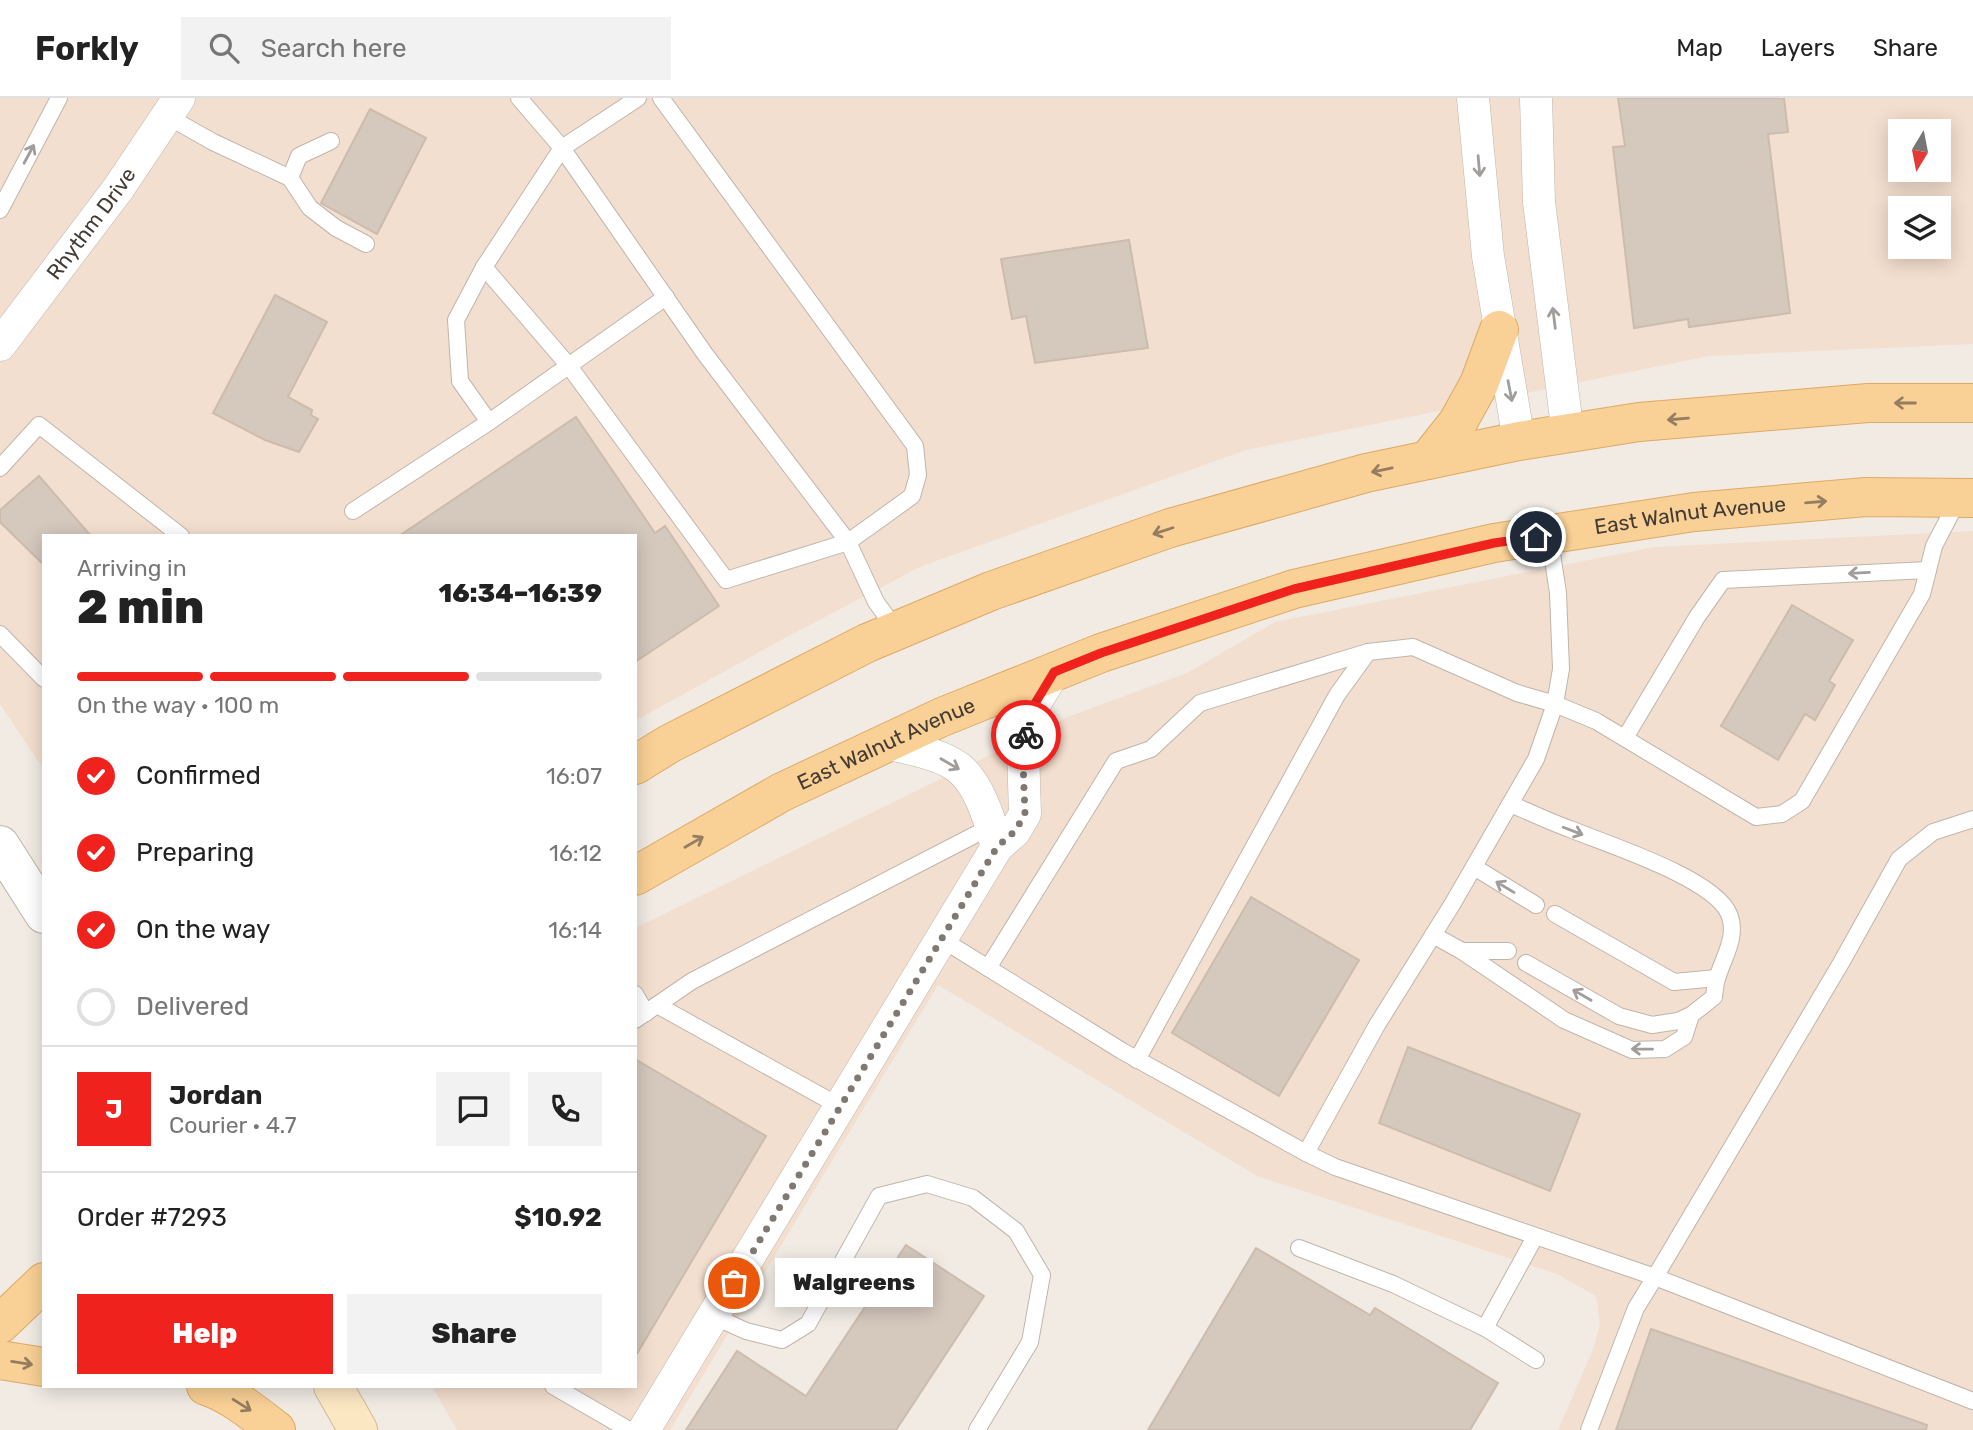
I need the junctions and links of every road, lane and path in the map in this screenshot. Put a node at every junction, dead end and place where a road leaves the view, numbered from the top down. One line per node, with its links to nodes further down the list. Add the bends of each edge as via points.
1 (59, 98): 11 (lane, one-way to 1)
2 (519, 98): 9 (lane)
3 (638, 98): 9 (lane)
4 (661, 98): 28 (lane, via 915,446 918,475 912,495)
5 (1473, 98): 15 (street, one-way to 15)
6 (1536, 98): 20 (street, one-way to 6, via 1539,202)
7 (173, 107): 10 (lane, via 213,142); 16 (street, Rhythm Drive)
8 (331, 141): 10 (lane, via 299,156)
9 (562, 148): 13 (lane); 14 (lane)
10 (290, 178): 12 (lane, via 310,208)
11 (0, 210)
12 (366, 244)
13 (484, 267): 17 (lane); 19 (lane, via 456,320 460,381)
14 (666, 298): 17 (lane); 28 (lane)
15 (1499, 330): 21 (street, one-way to 21); 22 (main road, via 1479,384 1458,422)
16 (0, 345)
17 (569, 366): 19 (lane); 28 (lane, via 726,580)
18 (1973, 403): 20 (main road, one-way to 20, via 1868,402 1639,422)
19 (489, 422): 25 (lane)
20 (1568, 435): 21 (main road)
21 (1519, 441): 22 (main road)
22 (1428, 460): 30 (main road, one-way to 30, via 1170,528 1007,585)
23 (0, 468): 26 (lane, via 39,425)
24 (1966, 498): 27 (main road, East Walnut Avenue, one-way to 24, via 1694,512 1866,498); 29 (lane, via 1934,546)
25 (353, 510)
26 (178, 534)
27 (1549, 534): 33 (main road, East Walnut Avenue, via 1294,589); 35 (lane, via 1558,593 1561,669)
28 (848, 542): 30 (lane, via 876,602)
29 (1928, 570): 36 (lane, one-way to 36, via 1723,580); 36 (lane, via 1922,594 1802,800 1782,814 1756,817)
30 (897, 631): 38 (main road)
31 (0, 634): 34 (lane)
32 (1368, 652): 35 (lane, via 1413,647 1504,688); 53 (lane, via 1200,703 1151,749 1116,761); 58 (lane, via 1337,695)
33 (1054, 672): 37 (main road, East Walnut Avenue); 41 (street, via 1031,710 1023,748 1025,814 1015,831)
34 (42, 677)
35 (1555, 704): 36 (lane); 39 (lane, via 1536,759)
36 (1625, 738)
37 (886, 743): 41 (street, one-way to 41, via 938,757 960,769 982,800); 44 (main road, East Walnut Avenue, one-way to 37, via 782,792)
38 (637, 764)
39 (1510, 804): 43 (lane); 54 (lane, one-way to 54, via 1630,852 1718,898 1729,915 1732,934)
40 (1973, 820): 63 (lane, via 1933,832 1899,859)
41 (994, 836): 49 (street); 56 (lane, via 692,981)
42 (0, 845): 46 (street)
43 (1474, 867): 45 (lane, one-way to 43); 48 (lane)
44 (637, 875)
45 (1536, 905)
46 (42, 911)
47 (1555, 914): 54 (lane, via 1674,982)
48 (1433, 936): 50 (lane); 60 (lane)
49 (943, 940): 53 (lane); 59 (street)
50 (1462, 951): 51 (lane); 57 (lane, one-way to 50, via 1684,1037 1665,1049 1632,1049 1564,1020)
51 (1508, 951)
52 (1526, 963): 57 (lane, one-way to 52, via 1652,1026 1619,1016)
53 (988, 968): 58 (lane)
54 (1717, 978): 57 (lane, via 1714,997)
55 (637, 997): 56 (lane)
56 (646, 1013): 59 (lane)
57 (1691, 1016)
58 (1137, 1060): 60 (lane)
59 (841, 1107): 65 (street)
60 (1306, 1153): 61 (lane)
61 (1535, 1237): 63 (lane); 67 (lane)
62 (1299, 1248): 67 (lane, via 1393,1284)
63 (1654, 1277): 74 (lane); 80 (lane, via 1636,1308)
64 (42, 1284): 66 (main road)
65 (713, 1316): 78 (street); 79 (lane, via 782,1340 808,1324 879,1196 928,1184 973,1198 1016,1231 1042,1275 1030,1342)
66 (0, 1324)
67 (1485, 1328): 69 (lane)
68 (0, 1360): 70 (main road, one-way to 70)
69 (1536, 1360)
70 (42, 1367)
71 (213, 1388): 75 (main road, one-way to 75)
72 (333, 1388): 76 (main road)
73 (556, 1388): 77 (lane)
74 (1973, 1401)
75 (276, 1430)
76 (358, 1430)
77 (629, 1430)
78 (644, 1430)
79 (977, 1430)
80 (1589, 1430)

